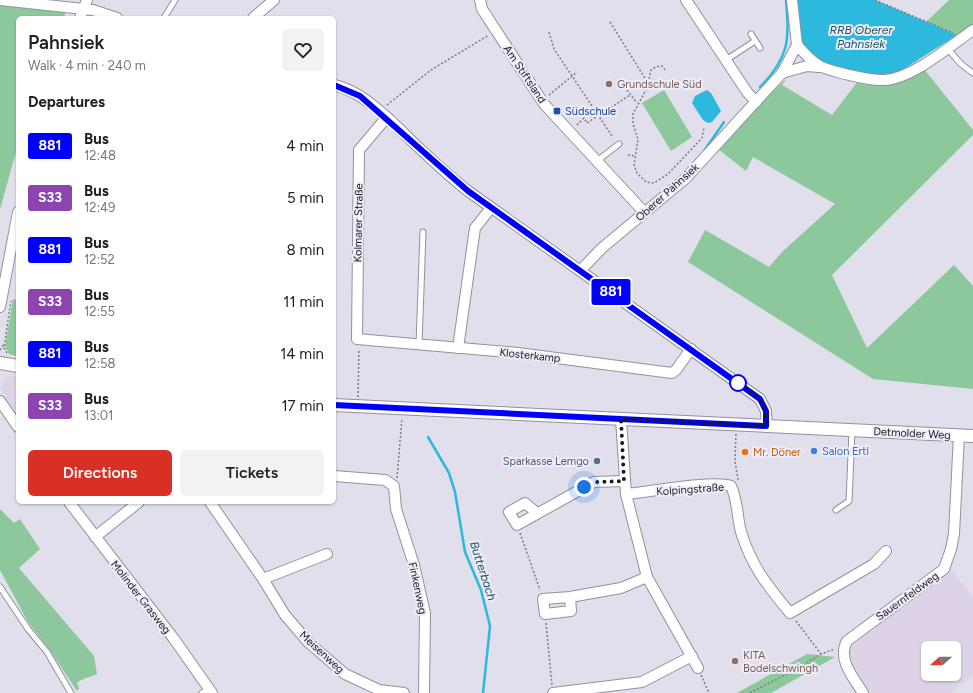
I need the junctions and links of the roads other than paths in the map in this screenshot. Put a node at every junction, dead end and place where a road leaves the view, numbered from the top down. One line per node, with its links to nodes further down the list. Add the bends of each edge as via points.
1 (0, 0): 7 (street)
2 (175, 0): 9 (lane)
3 (274, 0): 10 (street)
4 (480, 0): 25 (street, Am Stiftsland, via 482,9 542,100)
5 (686, 0): 17 (street)
6 (792, 0): 14 (street)
7 (83, 9): 8 (street)
8 (111, 16)
9 (165, 16)
10 (255, 16)
11 (973, 30): 16 (street)
12 (751, 34): 13 (lane)
13 (755, 41): 15 (lane); 17 (lane)
14 (797, 45): 18 (street); 19 (street, Oberer Pahnsiek)
15 (760, 48)
16 (947, 48): 18 (street, via 908,73 885,80 858,77); 20 (lane)
17 (726, 60): 22 (street)
18 (819, 67): 19 (street, via 807,66)
19 (782, 73): 22 (street, Oberer Pahnsiek)
20 (973, 73)
21 (336, 86): 23 (street, via 360,96)
22 (756, 102): 27 (street, Oberer Pahnsiek, via 684,179)
23 (383, 114): 26 (street, via 448,175); 33 (street, Kolmarer Straße, via 360,150)
24 (619, 144): 25 (lane)
25 (597, 161): 27 (street, Am Stiftsland)
26 (491, 208): 30 (street); 35 (street, via 475,228)
27 (644, 212): 30 (street, Oberer Pahnsiek)
28 (16, 221): 31 (street)
29 (422, 232): 34 (lane)
30 (580, 271): 36 (street)
31 (3, 276): 32 (street)
32 (0, 307)
33 (358, 339): 34 (street, Klosterkamp)
34 (419, 346): 35 (street, Klosterkamp)
35 (458, 348): 36 (street, Klosterkamp, via 672,373)
36 (691, 349): 43 (street, via 760,399 766,411)
37 (14, 361): 38 (street)
38 (0, 363)
39 (0, 401): 42 (street)
40 (336, 405): 41 (street, Detmolder Weg)
41 (621, 419): 43 (street, Detmolder Weg); 48 (street)
42 (16, 424)
43 (766, 426): 44 (street, Detmolder Weg)
44 (852, 430): 45 (street, Detmolder Weg); 53 (lane, via 849,501)
45 (959, 435): 46 (street, Detmolder Weg); 70 (street, Sauernfeldweg, via 954,534 944,569 846,641 843,648 846,666)
46 (973, 436)
47 (336, 476): 68 (street, Finkenweg, via 385,480 394,486 396,509 414,565 425,613)
48 (624, 481): 49 (street); 54 (street, via 594,482)
49 (626, 494): 56 (street, Kolpingstraße, via 724,484 731,486 735,494 741,530 755,568 790,613 874,564); 58 (street)
50 (70, 504): 55 (street, Molinder Grasweg)
51 (137, 504): 55 (street)
52 (211, 504): 59 (street, Meisenweg)
53 (836, 510)
54 (537, 513): 54 (street, via 517,525 509,512 525,503)
55 (95, 538): 64 (street, Molinder Grasweg, via 174,639)
56 (886, 551)
57 (327, 554): 59 (street)
58 (647, 576): 61 (street, via 621,588); 62 (street)
59 (263, 579): 67 (street, Meisenweg, via 308,642 345,674 379,690)
60 (0, 587): 66 (lane, via 47,652)
61 (570, 597): 61 (street, via 571,611 545,614 543,599)
62 (692, 656): 63 (street); 65 (street, via 642,682)
63 (698, 668)
64 (208, 692)
65 (576, 692): 69 (street)
66 (71, 693)
67 (404, 693)
68 (424, 693)
69 (553, 693)
70 (863, 693)

